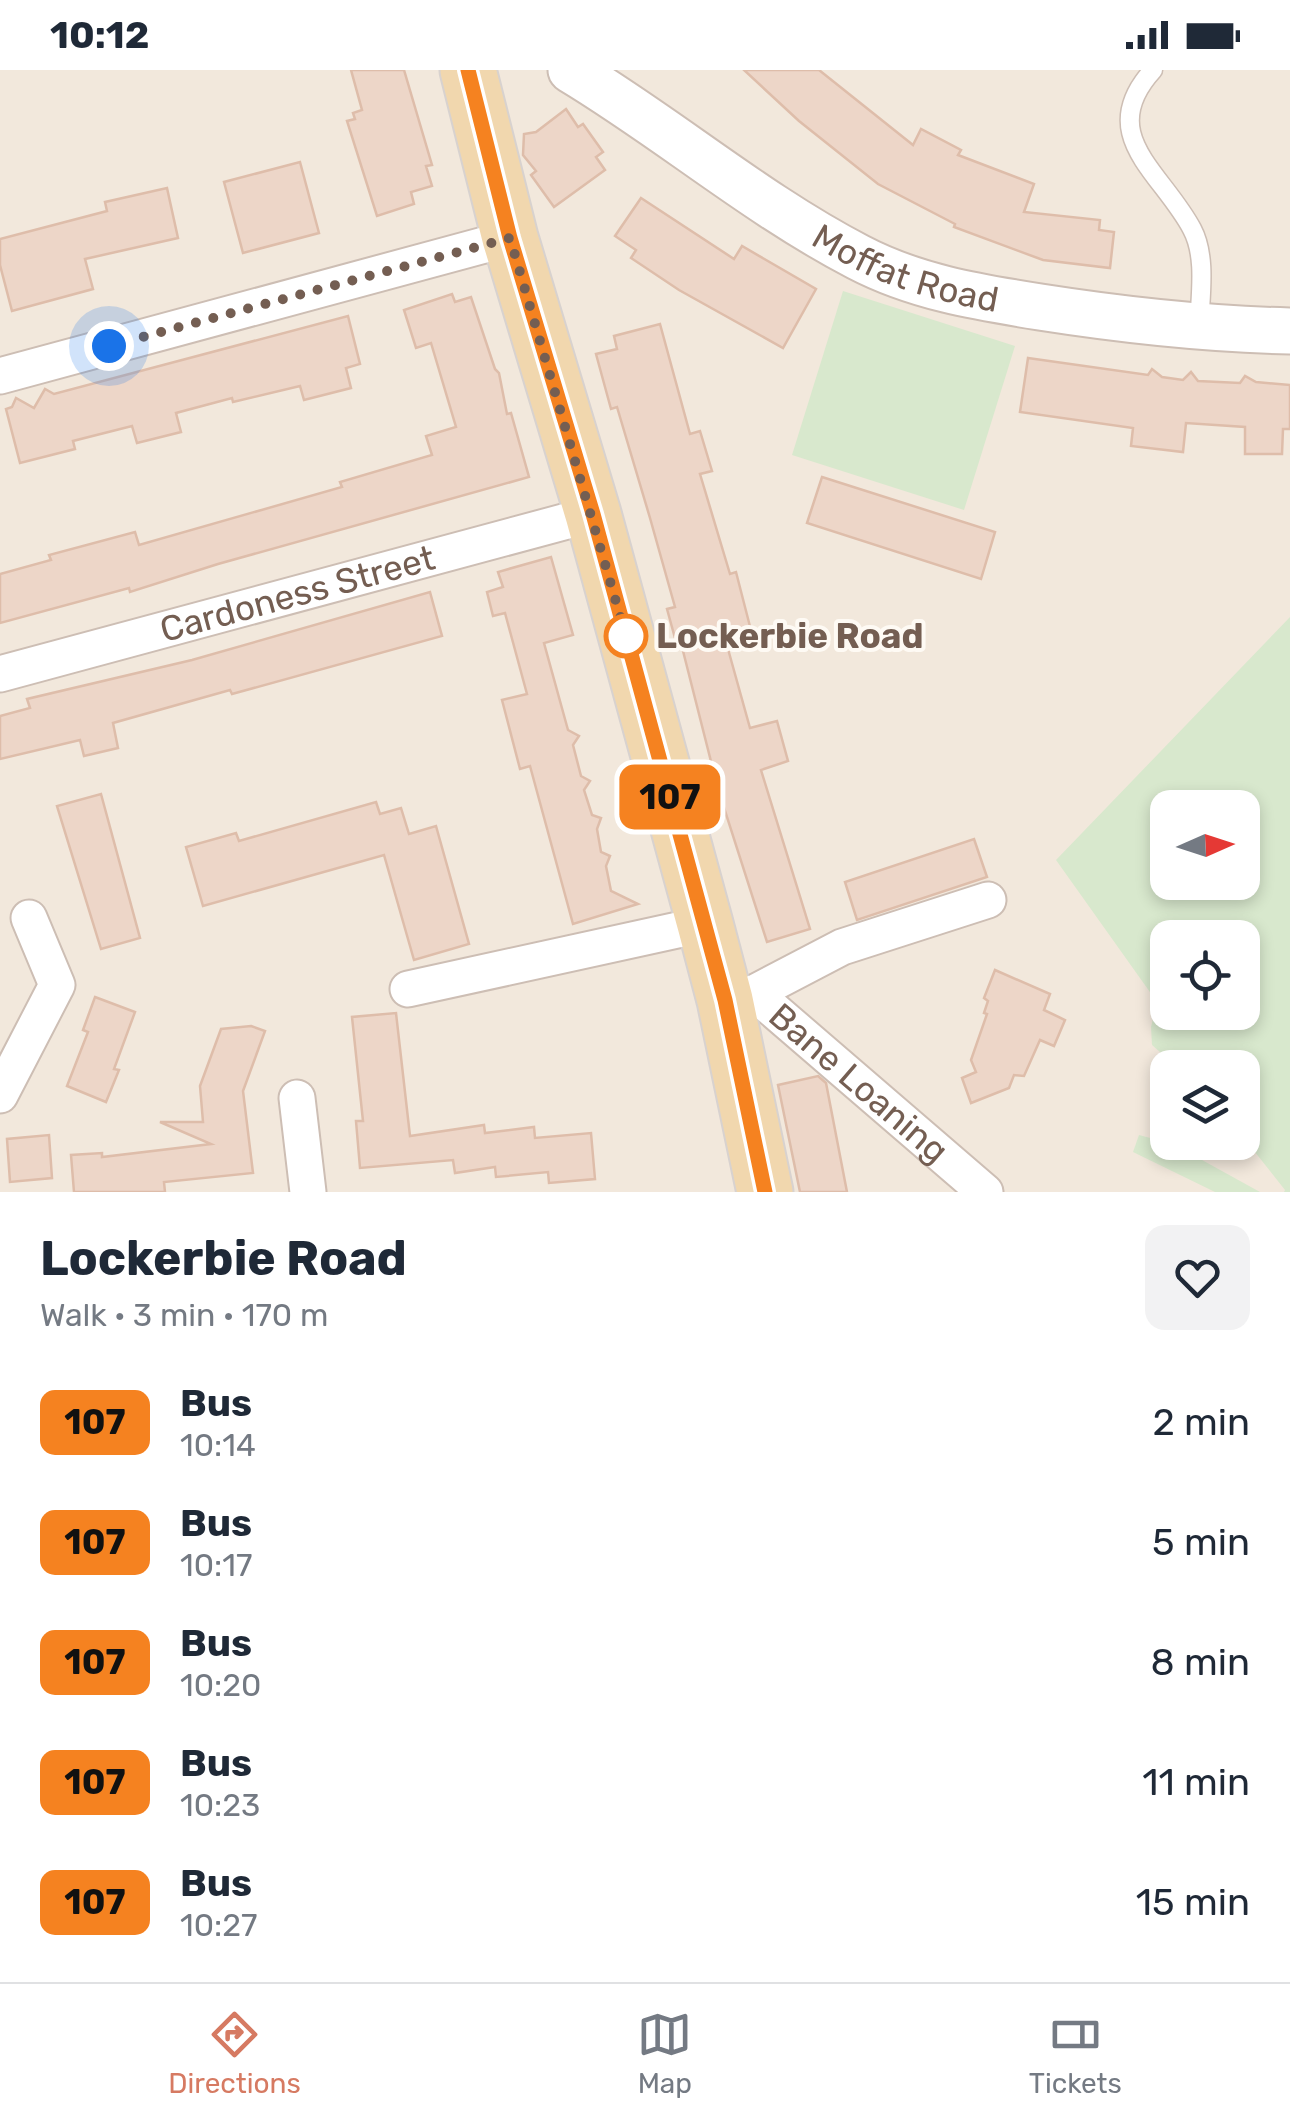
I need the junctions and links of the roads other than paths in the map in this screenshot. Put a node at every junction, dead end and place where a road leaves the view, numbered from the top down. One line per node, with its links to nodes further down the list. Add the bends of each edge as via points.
1 (468, 70): 4 (main road)
2 (571, 70): 5 (street, Moffat Road, via 778,212 876,266 970,296)
3 (1153, 70): 5 (lane, via 1129,108 1129,124 1132,140 1193,230 1201,276)
4 (510, 238): 7 (street); 8 (main road)
5 (1198, 328): 6 (street, Moffat Road)
6 (1290, 331)
7 (0, 376)
8 (593, 514): 9 (street, Cardoness Street); 12 (main road)
9 (0, 674)
10 (988, 900): 14 (street, via 842,947)
11 (29, 918): 15 (street, via 57,985)
12 (705, 924): 13 (street); 14 (main road)
13 (408, 989)
14 (740, 996): 18 (main road); 19 (street, Bane Loaning)
15 (0, 1095)
16 (297, 1098): 17 (street)
17 (308, 1192)
18 (765, 1192)
19 (985, 1192)

